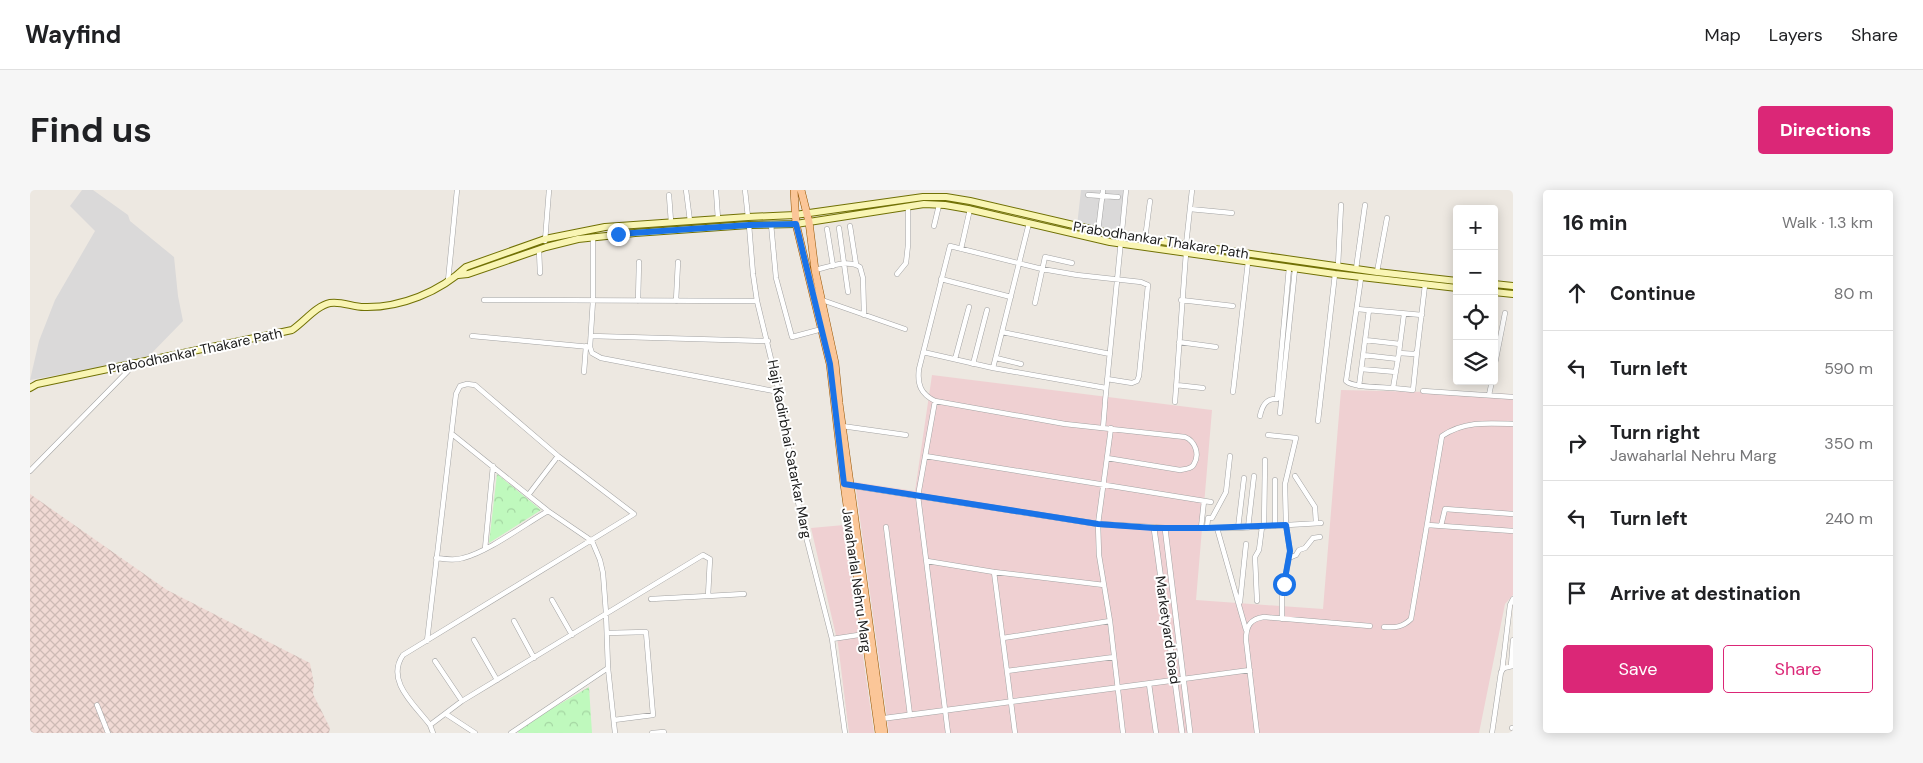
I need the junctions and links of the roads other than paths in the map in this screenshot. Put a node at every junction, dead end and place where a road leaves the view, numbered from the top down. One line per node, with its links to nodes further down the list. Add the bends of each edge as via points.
1 (457, 190): 72 (street)
2 (550, 190): 41 (street)
3 (686, 190): 27 (street)
4 (716, 190): 26 (street)
5 (745, 190): 24 (street)
6 (1103, 190): 12 (street)
7 (1126, 190): 39 (street)
8 (1192, 190): 20 (street)
9 (797, 191): 22 (main road, Jawaharlal Nehru Marg); 23 (main road, Jawaharlal Nehru Marg)
10 (669, 195): 28 (street)
11 (1088, 195): 12 (street)
12 (1103, 196): 13 (street); 38 (street)
13 (1118, 197)
14 (1150, 201): 42 (street)
15 (939, 205): 18 (main road, Prabodhankar Thakare Path); 19 (main road, Prabodhankar Thakare Path); 35 (street)
16 (1341, 205): 57 (street)
17 (1365, 206): 60 (street)
18 (908, 207): 29 (main road, Prabodhankar Thakare Path); 66 (street, via 906,263)
19 (970, 209): 30 (main road, Prabodhankar Thakare Path); 46 (street)
20 (1190, 209): 21 (street); 44 (street)
21 (1232, 213)
22 (808, 214): 23 (main road, Prabodhankar Thakare Path); 29 (main road, Jawaharlal Nehru Marg); 38 (main road, Prabodhankar Thakare Path, via 923,197 946,197)
23 (795, 215): 24 (main road, Prabodhankar Thakare Path); 32 (main road, Jawaharlal Nehru Marg)
24 (748, 217): 26 (main road, Prabodhankar Thakare Path)
25 (1387, 218): 63 (street)
26 (718, 219): 27 (main road, Prabodhankar Thakare Path)
27 (690, 221): 28 (main road, Prabodhankar Thakare Path)
28 (671, 222): 41 (main road, Prabodhankar Thakare Path, via 605,227)
29 (809, 222): 32 (main road, Prabodhankar Thakare Path); 61 (main road, Jawaharlal Nehru Marg)
30 (1030, 223): 43 (main road, Prabodhankar Thakare Path); 55 (street)
31 (771, 224): 32 (main road, Prabodhankar Thakare Path); 33 (main road, Prabodhankar Thakare Path); 100 (street, via 776,278 792,337)
32 (796, 224): 100 (main road, Jawaharlal Nehru Marg)
33 (749, 225): 40 (main road, Prabodhankar Thakare Path); 88 (street, Haji Kadirbhai Satarkar Marg)
34 (850, 226): 54 (street)
35 (934, 226)
36 (839, 228): 53 (street)
37 (827, 229): 56 (street)
38 (1098, 231): 39 (main road, Prabodhankar Thakare Path)
39 (1122, 235): 42 (main road, Prabodhankar Thakare Path); 43 (street)
40 (593, 237): 45 (main road, Prabodhankar Thakare Path); 83 (street)
41 (545, 239): 45 (street); 65 (main road, Prabodhankar Thakare Path, via 466,267)
42 (1145, 239): 44 (main road, Prabodhankar Thakare Path)
43 (1121, 243): 48 (main road, Prabodhankar Thakare Path); 70 (street)
44 (1186, 245): 57 (main road, Prabodhankar Thakare Path)
45 (546, 247): 47 (main road, Prabodhankar Thakare Path)
46 (961, 249): 55 (street); 69 (street, via 950,246)
47 (539, 250): 62 (street); 65 (main road, Prabodhankar Thakare Path, via 468,274)
48 (1186, 253): 51 (main road, Prabodhankar Thakare Path); 86 (street)
49 (638, 262): 84 (street)
50 (678, 262): 87 (street)
51 (1248, 262): 58 (main road, Prabodhankar Thakare Path); 137 (street)
52 (1072, 263): 59 (street, via 1045,257)
53 (844, 264): 54 (street); 56 (street); 78 (street)
54 (856, 264): 97 (street, via 862,272)
55 (1020, 264): 59 (street); 81 (street)
56 (833, 266): 61 (street)
57 (1338, 266): 60 (main road, Prabodhankar Thakare Path)
58 (1292, 268): 67 (main road, Prabodhankar Thakare Path); 142 (street); 143 (street, via 1277,399 1270,398 1265,402)
59 (1042, 269): 70 (street); 89 (street)
60 (1356, 269): 63 (main road, Prabodhankar Thakare Path)
61 (815, 270): 85 (main road, Jawaharlal Nehru Marg)
62 (540, 272)
63 (1377, 272): 64 (main road, Prabodhankar Thakare Path)
64 (1390, 273): 71 (main road, Prabodhankar Thakare Path); 73 (street)
65 (458, 274): 72 (main road, Prabodhankar Thakare Path)
66 (897, 274)
67 (1335, 274): 68 (main road, Prabodhankar Thakare Path); 144 (street)
68 (1361, 278): 73 (main road, Prabodhankar Thakare Path); 92 (street)
69 (941, 279): 81 (street); 111 (street)
70 (1117, 279): 114 (street); 126 (street, via 1148,284 1148,289 1137,381)
71 (1453, 280)
72 (448, 281): 121 (main road, Prabodhankar Thakare Path, via 399,303 363,307 330,303 292,330)
73 (1388, 281): 75 (main road, Prabodhankar Thakare Path)
74 (1498, 284): 76 (main road)
75 (1425, 285): 77 (main road, Prabodhankar Thakare Path); 98 (street)
76 (1513, 286)
77 (1453, 288)
78 (848, 292)
79 (1498, 292): 80 (main road)
80 (1513, 294)
81 (1011, 297): 101 (street)
82 (484, 300): 83 (street)
83 (593, 300): 84 (street); 103 (street)
84 (638, 300): 87 (street)
85 (821, 300): 97 (street); 100 (main road, Jawaharlal Nehru Marg)
86 (1182, 300): 90 (street); 106 (street)
87 (676, 301): 88 (street)
88 (757, 301): 105 (street, Haji Kadirbhai Satarkar Marg)
89 (1035, 302)
90 (1233, 306)
91 (968, 307): 117 (street)
92 (1357, 308): 94 (street); 130 (street, via 1346,381)
93 (987, 310): 119 (street)
94 (1369, 310): 96 (street); 104 (street)
95 (1505, 313): 110 (street)
96 (1404, 314): 98 (street); 107 (street)
97 (864, 315): 99 (street)
98 (1422, 316): 112 (street)
99 (905, 329)
100 (824, 332): 146 (main road, Jawaharlal Nehru Marg, via 835,363); 163 (main road, Jawaharlal Nehru Marg)
101 (1002, 332): 114 (street); 116 (street)
102 (472, 336): 108 (street)
103 (591, 336): 105 (street); 108 (street)
104 (1365, 340): 107 (street); 115 (street)
105 (768, 341): 136 (street, Haji Kadirbhai Satarkar Marg)
106 (1179, 342): 109 (street); 128 (street)
107 (1400, 344): 113 (street)
108 (588, 347): 124 (street); 136 (street, via 601,358)
109 (1216, 347)
110 (1498, 349)
111 (923, 352): 117 (street); 140 (street, via 918,378 920,389)
112 (1417, 352): 113 (street); 134 (street, via 1413,390)
113 (1399, 353): 118 (street)
114 (1110, 354): 126 (street)
115 (1363, 356): 118 (street); 123 (street)
116 (996, 358): 120 (street); 122 (street)
117 (955, 359): 119 (street)
118 (1398, 359): 125 (street)
119 (974, 364): 122 (street)
120 (1021, 364)
121 (127, 366): 127 (main road, Prabodhankar Thakare Path); 158 (street, via 128,371)
122 (993, 368): 132 (street)
123 (1361, 369): 125 (street); 130 (street)
124 (584, 372)
125 (1396, 372): 134 (street)
126 (1107, 379): 132 (street)
127 (34, 383): 131 (main road, Prabodhankar Thakare Path)
128 (1176, 385): 133 (street); 141 (street)
129 (1491, 385): 138 (street)
130 (1359, 386): 134 (street)
131 (30, 388)
132 (1106, 388): 147 (street)
133 (1203, 388)
134 (1393, 388)
135 (1423, 391): 138 (street)
136 (779, 392): 212 (street, Haji Kadirbhai Satarkar Marg, via 800,513)
137 (1233, 392)
138 (1489, 395): 139 (street)
139 (1513, 397)
140 (935, 401): 147 (street); 153 (street)
141 (1175, 402)
142 (1280, 413)
143 (1260, 416)
144 (1318, 420)
145 (1513, 424): 174 (street, via 1460,426 1442,436)
146 (842, 426): 151 (street); 163 (main road, Jawaharlal Nehru Marg)
147 (1103, 428): 148 (street)
148 (1110, 428): 155 (street); 155 (street, via 1185,437 1191,439 1197,454 1194,465 1180,470)
149 (452, 434): 152 (street, via 456,394 460,386 475,385); 157 (street); 189 (street)
150 (1268, 434): 172 (street, via 1296,438 1286,484)
151 (906, 435)
152 (558, 456): 165 (street); 186 (street, via 634,514)
153 (925, 456): 164 (street); 166 (street)
154 (1230, 456): 180 (street, via 1226,492)
155 (1107, 458): 164 (street)
156 (1265, 460): 177 (street)
157 (493, 466): 165 (street); 188 (street)
158 (31, 469)
159 (1254, 476): 183 (street)
160 (1295, 476): 172 (street, via 1312,500 1319,523)
161 (1244, 478): 182 (street)
162 (1275, 480): 173 (street)
163 (847, 485): 166 (street); 209 (main road, Jawaharlal Nehru Marg); 235 (main road, Jawaharlal Nehru Marg)
164 (1103, 485): 167 (street); 171 (street)
165 (529, 494): 169 (street)
166 (918, 496): 171 (street); 191 (street)
167 (1204, 501): 168 (street); 180 (street)
168 (1211, 502)
169 (548, 511): 186 (street); 188 (street)
170 (1513, 514): 175 (street, via 1445,510)
171 (1098, 524): 178 (street); 193 (street)
172 (1286, 525): 173 (street); 190 (street)
173 (1275, 526): 177 (street)
174 (1428, 526): 175 (street); 206 (street, via 1412,619 1396,628)
175 (1440, 526): 184 (street)
176 (886, 527): 234 (street)
177 (1263, 527): 183 (street); 199 (street, via 1255,557)
178 (1154, 528): 179 (street); 226 (street, Marketyard Road)
179 (1165, 528): 180 (street); 224 (street, Marketyard Road)
180 (1204, 528): 181 (street)
181 (1217, 528): 182 (street); 200 (street)
182 (1238, 528): 183 (street)
183 (1248, 528)
184 (1513, 531)
185 (1320, 537): 190 (street, via 1314,538)
186 (592, 541): 201 (street, via 602,566); 215 (street)
187 (1246, 544): 200 (street)
188 (485, 549): 189 (street, via 463,558)
189 (436, 558): 215 (street)
190 (1289, 558): 202 (street, via 1282,595)
191 (927, 561): 192 (street); 232 (street)
192 (994, 572): 193 (street); 211 (street)
193 (1104, 586): 204 (street)
194 (744, 594): 195 (street)
195 (708, 596): 196 (street); 201 (street, via 710,559 703,555)
196 (651, 599)
197 (1513, 599): 223 (street)
198 (552, 600): 210 (street)
199 (1256, 601)
200 (1239, 603): 207 (street)
201 (606, 613): 208 (street); 210 (street)
202 (1282, 619): 205 (street); 207 (street, via 1255,619)
203 (514, 621): 217 (street)
204 (1110, 622): 211 (street); 216 (street)
205 (1370, 626)
206 (1384, 627)
207 (1246, 632): 221 (street)
208 (607, 633): 220 (street); 236 (street, via 646,632 653,716)
209 (865, 634): 212 (street); 235 (main road, Jawaharlal Nehru Marg)
210 (572, 635): 217 (street)
211 (1003, 638): 222 (street)
212 (832, 639): 245 (street, Haji Kadirbhai Satarkar Marg)
213 (474, 640): 225 (street)
214 (1513, 640): 219 (street)
215 (427, 641): 237 (street, via 403,655 397,672 400,686)
216 (1114, 657): 222 (street); 228 (street)
217 (534, 658): 225 (street)
218 (435, 661): 229 (street)
219 (1512, 666): 223 (street)
220 (608, 668): 236 (street); 242 (street)
221 (1250, 670): 224 (street); 254 (street)
222 (1007, 671): 230 (street)
223 (1502, 672): 255 (street)
224 (1183, 679): 226 (street); 253 (street, Marketyard Road)
225 (497, 680): 229 (street)
226 (1175, 680): 227 (street); 252 (street, Marketyard Road)
227 (1149, 684): 228 (street); 251 (street)
228 (1118, 688): 230 (street); 250 (street)
229 (462, 701): 233 (street)
230 (1011, 702): 232 (street); 249 (street)
231 (97, 705): 239 (street)
232 (945, 710): 234 (street); 248 (street)
233 (446, 714): 237 (street); 241 (street)
234 (910, 715): 235 (street)
235 (880, 719): 246 (main road, Jawaharlal Nehru Marg); 247 (main road, Jawaharlal Nehru Marg)
236 (614, 720): 243 (street)
237 (430, 724): 240 (street)
238 (664, 732): 244 (street)
239 (108, 733)
240 (433, 733)
241 (475, 733)
242 (511, 733)
243 (615, 733)
244 (652, 733)
245 (845, 733)
246 (879, 733)
247 (884, 733)
248 (948, 733)
249 (1015, 733)
250 (1123, 733)
251 (1156, 733)
252 (1182, 733)
253 (1190, 733)
254 (1257, 733)
255 (1492, 733)

